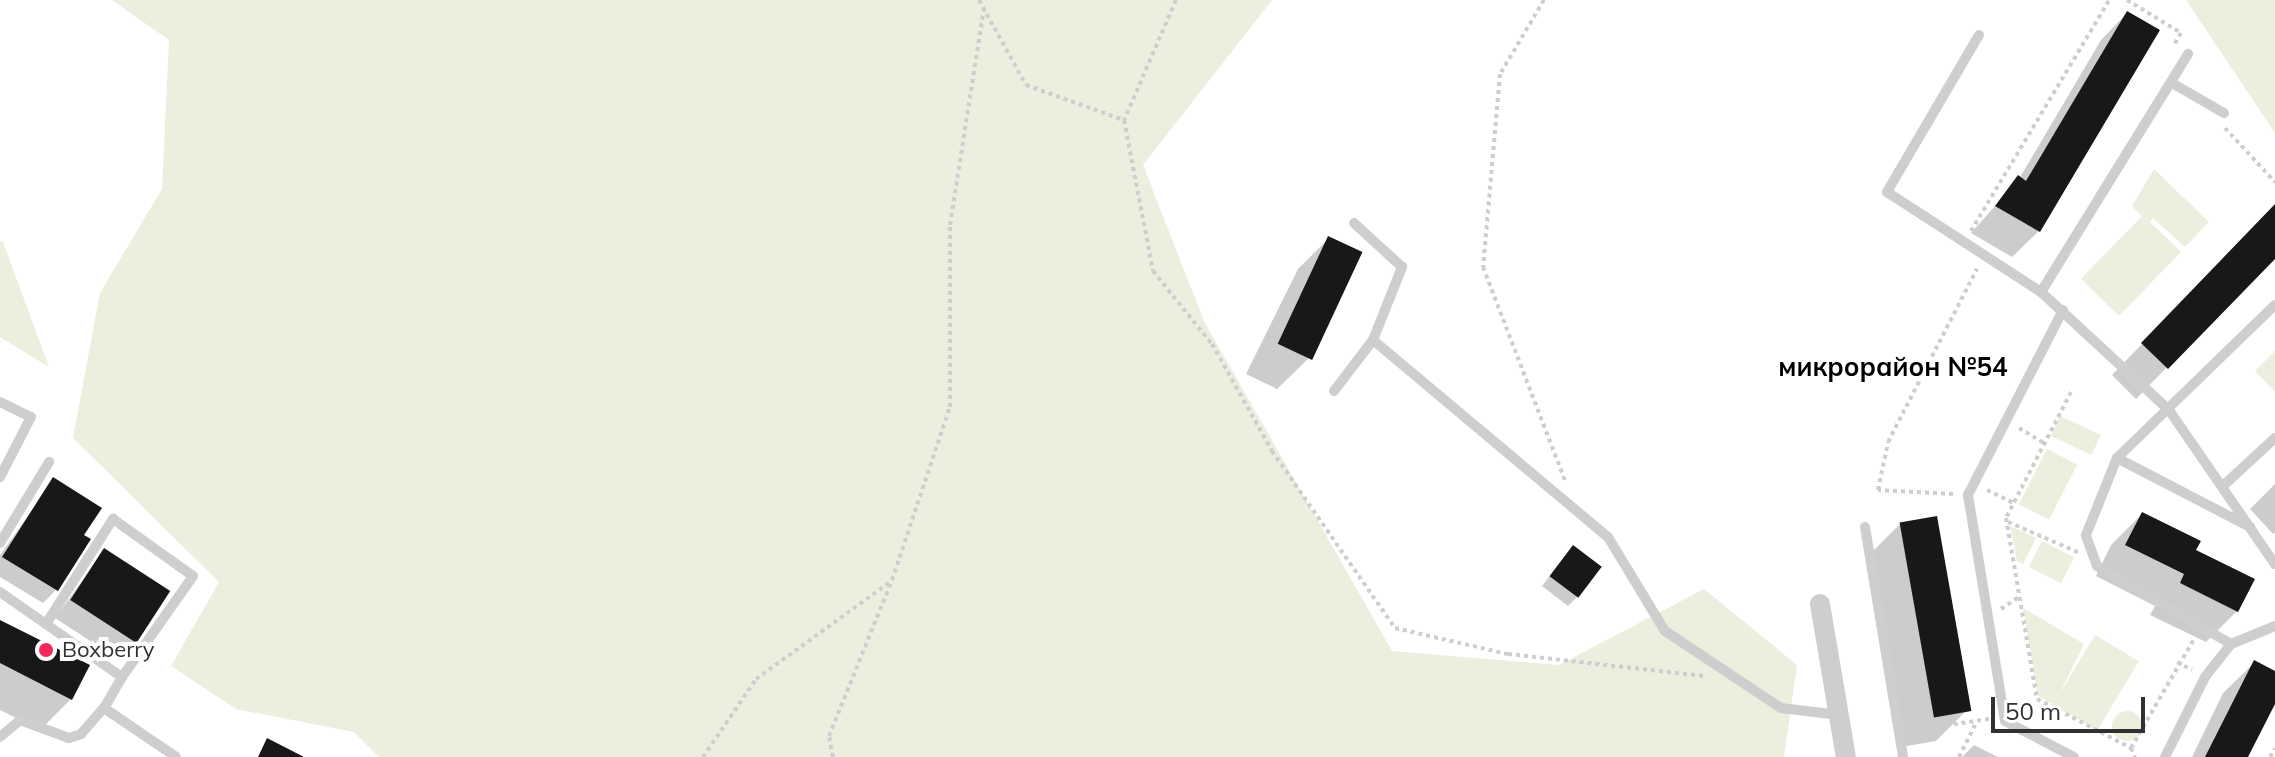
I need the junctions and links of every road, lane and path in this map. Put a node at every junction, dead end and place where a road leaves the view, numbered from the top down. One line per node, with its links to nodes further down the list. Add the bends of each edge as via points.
1 (979, 0): 6 (path)
2 (1176, 0): 12 (path)
3 (1544, 0): 33 (path, via 1500,74 1483,267)
4 (2109, 0): 15 (path)
5 (2127, 0): 9 (path, via 2181,33)
6 (984, 9): 12 (path, via 1026,85); 40 (path, via 950,225 950,407)
7 (1979, 35): 15 (lane, via 1887,192)
8 (2188, 54): 10 (lane)
9 (2166, 59)
10 (2172, 83): 11 (lane); 17 (lane)
11 (2224, 113): 13 (path, via 2222,125)
12 (1124, 120): 48 (path, via 1153,271 1212,344 1272,451 1395,628 1508,654)
13 (2275, 182)
14 (1354, 223): 20 (lane, via 1402,267)
15 (1966, 240): 16 (lane)
16 (1986, 252): 17 (lane); 32 (path, via 1888,442 1878,490)
17 (2041, 292): 19 (lane)
18 (2275, 305): 24 (lane)
19 (2063, 310): 24 (lane); 25 (lane)
20 (1373, 340): 21 (lane); 33 (lane)
21 (1334, 391)
22 (2071, 392): 27 (path)
23 (0, 402): 30 (lane, via 31,417)
24 (2169, 410): 28 (lane); 31 (lane)
25 (2007, 421): 27 (path); 32 (lane)
26 (2275, 438): 31 (lane)
27 (2044, 443): 34 (path)
28 (2117, 458): 36 (lane); 38 (lane, via 2086,535)
29 (49, 462): 37 (lane)
30 (0, 477)
31 (2224, 485): 36 (lane)
32 (1968, 495): 51 (lane)
33 (1579, 517): 48 (lane, via 1608,537 1665,631)
34 (2006, 522): 38 (path, via 2075,554); 55 (path, via 2037,699)
35 (1865, 527): 53 (lane)
36 (2252, 528): 39 (lane)
37 (0, 543)
38 (2090, 551): 45 (lane, via 2097,566)
39 (2275, 564)
40 (892, 580): 58 (path, via 756,679); 59 (path, via 829,736)
41 (0, 592): 43 (lane)
42 (1820, 604): 50 (street)
43 (46, 624): 47 (lane); 47 (lane, via 113,519 193,576)
44 (2275, 626): 46 (lane)
45 (2201, 628): 46 (lane); 55 (path, via 2172,668)
46 (2231, 644): 65 (lane, via 2205,677)
47 (122, 677): 49 (lane)
48 (1733, 679): 50 (lane, via 1781,708)
49 (104, 708): 54 (lane, via 81,734 69,738 20,720); 57 (lane)
50 (1839, 715): 60 (street)
51 (2004, 717): 52 (path); 63 (lane)
52 (1977, 721): 53 (path); 62 (path)
53 (1900, 733): 61 (lane)
54 (0, 737)
55 (2131, 748): 64 (path)
56 (2275, 748): 66 (path)
57 (176, 757)
58 (703, 757)
59 (833, 757)
60 (1846, 757)
61 (1903, 757)
62 (1959, 757)
63 (2074, 757)
64 (2135, 757)
65 (2165, 757)
66 (2270, 757)

